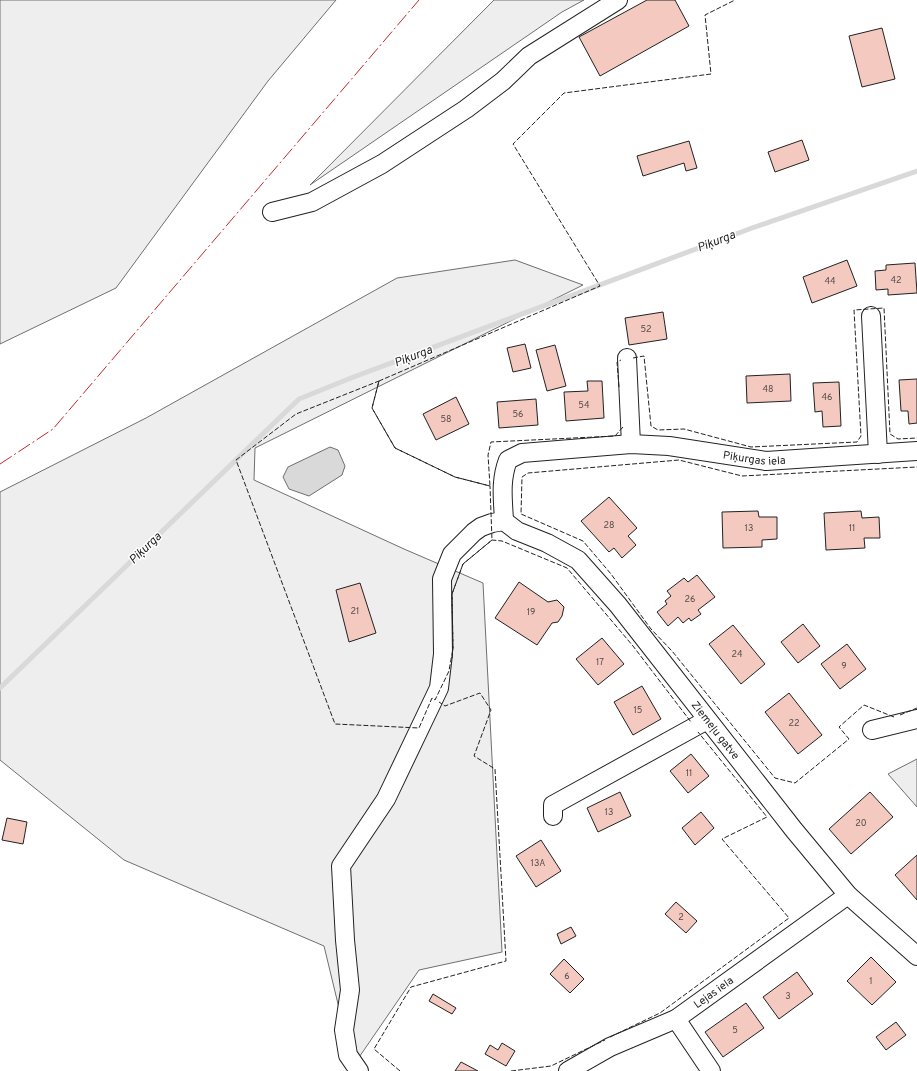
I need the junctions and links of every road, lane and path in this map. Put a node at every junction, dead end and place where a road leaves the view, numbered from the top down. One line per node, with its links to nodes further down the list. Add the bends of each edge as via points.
1 (618, 0): 2 (street, via 529,56 503,81 466,109 382,164 312,202)
2 (272, 212)
3 (872, 316): 7 (street)
4 (627, 358): 5 (street)
5 (631, 444): 7 (street, Piķurgas iela, via 669,446 766,462); 8 (street, Piķurgas iela, via 522,453 508,460 503,473 502,488)
6 (917, 451): 7 (street, Piķurgas iela)
7 (878, 454)
8 (504, 521): 10 (street, Ziemeļu gatve, via 517,531 548,543 578,560 618,605); 16 (street, via 492,523 474,532 452,554 442,579 443,654 439,688 386,798 341,866 350,990 344,1030 348,1055)
9 (917, 719): 11 (street)
10 (707, 720): 12 (street, via 553,805); 13 (street, Ziemeļu gatve)
11 (872, 730)
12 (553, 816)
13 (848, 895): 14 (street, Ziemeļu gatve); 15 (street, Lejas iela)
14 (917, 956)
15 (676, 1019): 17 (street, Lejas iela, via 610,1047); 18 (street)
16 (359, 1071)
17 (568, 1071)
18 (711, 1071)

